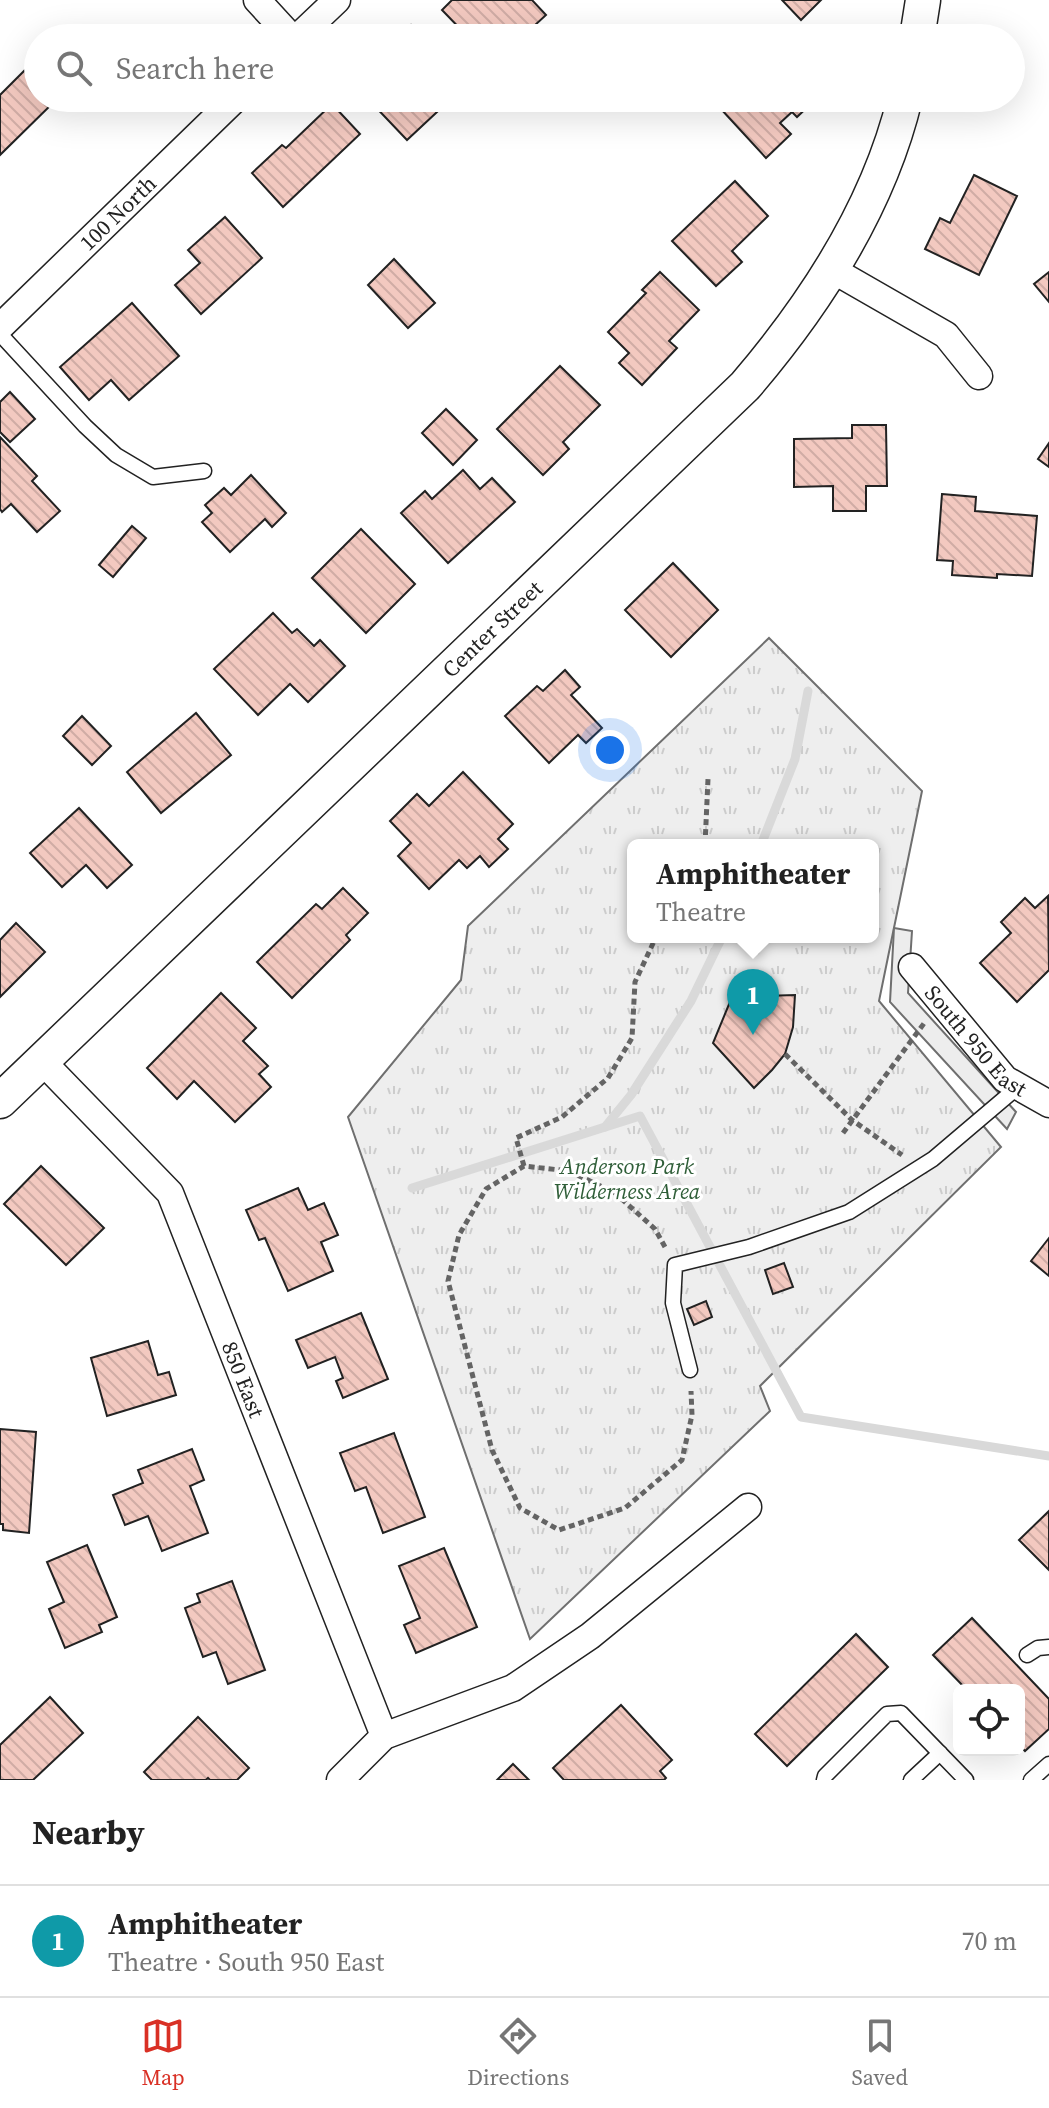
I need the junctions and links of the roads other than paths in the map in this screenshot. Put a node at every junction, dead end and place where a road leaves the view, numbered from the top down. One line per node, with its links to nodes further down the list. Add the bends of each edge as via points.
1 (257, 0): 4 (street)
2 (337, 0): 5 (street)
3 (923, 0): 6 (street)
4 (281, 24)
5 (310, 24)
6 (919, 24)
7 (222, 112): 10 (street, 100 North)
8 (902, 112): 9 (street, Center Street, via 882,171)
9 (831, 269): 12 (street, via 946,335); 15 (street, Center Street, via 779,347 745,386)
10 (0, 327)
11 (0, 334): 13 (lane, via 116,455 153,477)
12 (979, 376)
13 (204, 471)
14 (912, 967): 16 (street, South 950 East, via 1005,1079)
15 (42, 1061): 17 (street, Center Street); 23 (street, 850 East, via 170,1193)
16 (1019, 1086): 18 (street, South 950 East); 19 (lane, via 933,1159 849,1212 675,1265 673,1303)
17 (0, 1101)
18 (1049, 1104)
19 (690, 1370)
20 (748, 1507): 23 (street, via 590,1636 513,1688)
21 (1049, 1647): 22 (lane)
22 (1027, 1655)
23 (384, 1736): 26 (street)
24 (940, 1753): 27 (lane, via 901,1713 887,1714); 28 (lane); 29 (lane)
25 (1049, 1764): 30 (lane)
26 (340, 1780)
27 (824, 1780)
28 (911, 1780)
29 (966, 1780)
30 (1031, 1780)

